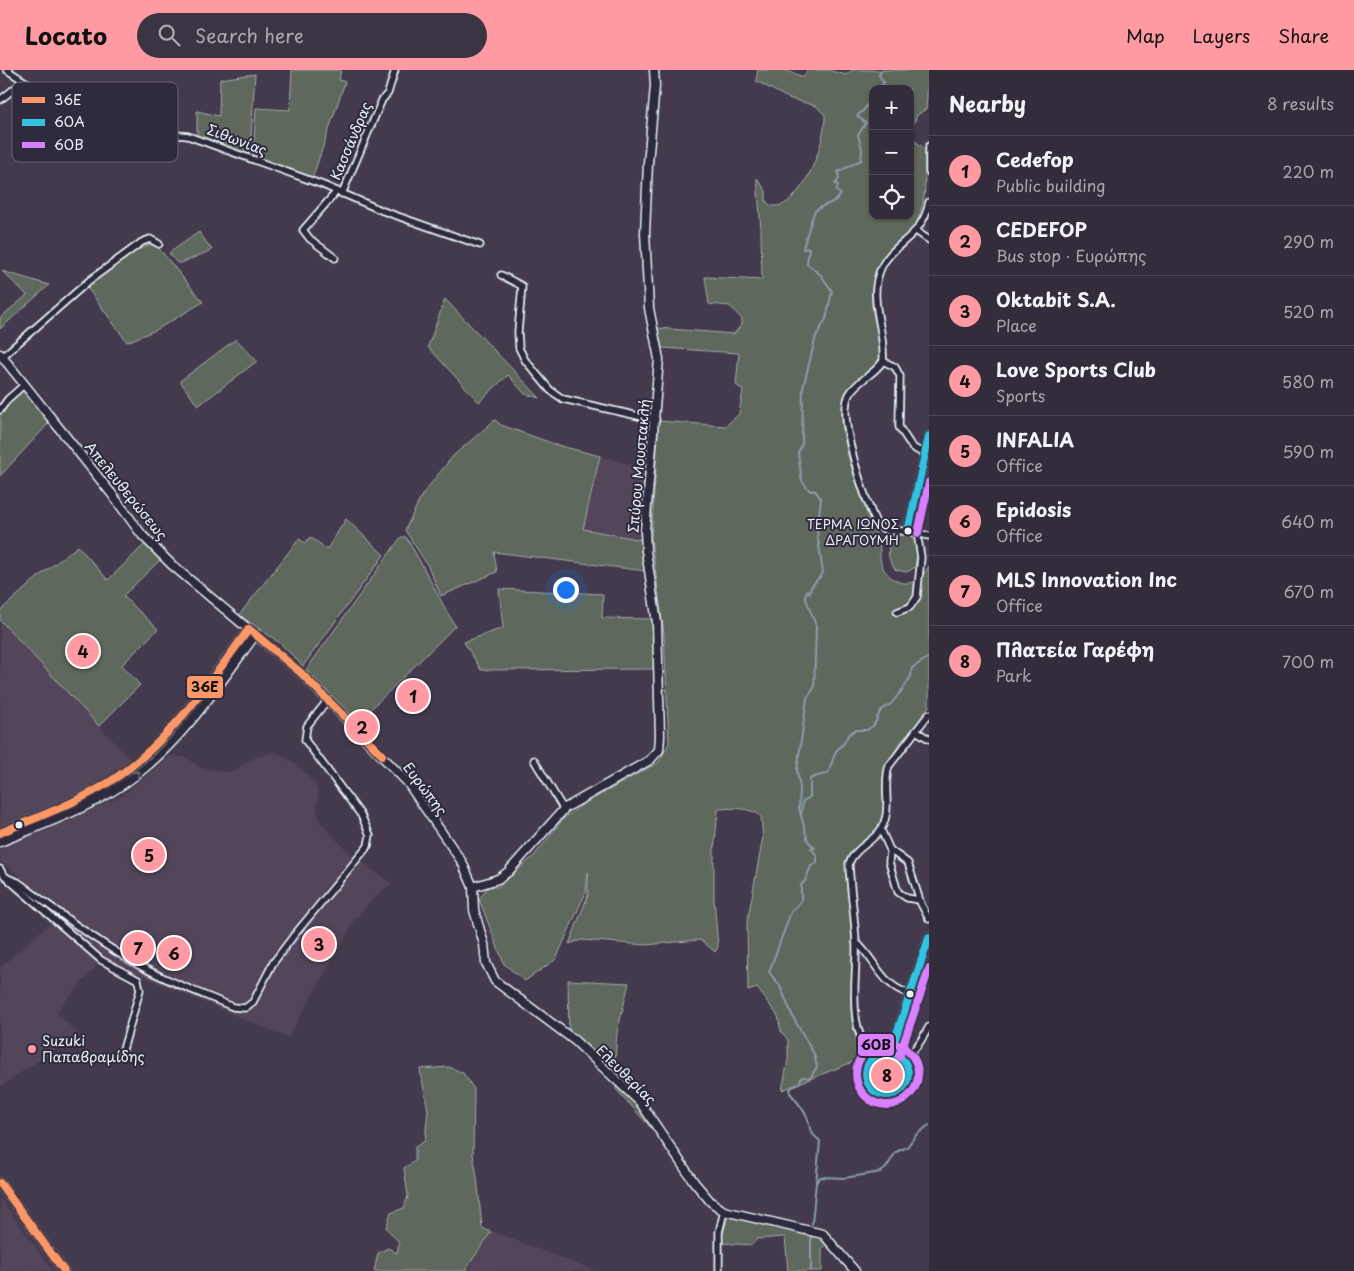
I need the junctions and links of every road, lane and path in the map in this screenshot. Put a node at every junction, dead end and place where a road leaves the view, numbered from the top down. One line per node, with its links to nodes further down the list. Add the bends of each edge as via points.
1 (7, 70): 4 (street)
2 (395, 70): 10 (street, Κασσάνδρας, via 388,93)
3 (654, 70): 22 (street, Σπύρου Μουστακλή, via 645,233 649,308 659,358)
4 (24, 81)
5 (12, 90): 6 (street)
6 (0, 100)
7 (178, 135): 10 (street, Σιθωνίας)
8 (929, 146): 9 (street)
9 (929, 172)
10 (339, 193): 15 (street, Σιθωνίας); 16 (street, Κασσάνδρας, via 304,229 310,239)
11 (929, 202): 12 (street)
12 (916, 231): 13 (street); 19 (street, via 882,266 876,284 876,310 884,341)
13 (929, 240)
14 (159, 244): 18 (street, via 146,240 130,250)
15 (480, 245)
16 (335, 258)
17 (501, 276): 22 (street, via 522,286 520,350 526,362 554,394)
18 (1, 356): 20 (street, Απελευθερώσεως)
19 (882, 361): 24 (street, via 895,367 900,376 899,427 902,436); 25 (street, via 849,393 846,419 859,478 877,526 888,531)
20 (25, 384): 21 (street); 29 (street, Απελευθερώσεως, via 142,535 172,565)
21 (0, 410)
22 (656, 420): 36 (street, Σπύρου Μουστακλή, via 645,530 657,623 659,750 650,760)
23 (929, 436): 24 (street)
24 (924, 454): 25 (street)
25 (908, 531): 26 (street)
26 (917, 533): 27 (street); 28 (street, via 921,557 917,597 910,607)
27 (929, 536)
28 (897, 612)
29 (249, 629): 30 (street, Απελευθερώσεως); 38 (street, via 179,720 145,755 91,792)
30 (256, 634): 31 (street, Ευρώπης); 39 (street, one-way to 30, via 80,809 135,776 190,723)
31 (327, 700): 42 (street, via 307,726 305,740 364,821 370,835 368,846 295,934 249,1006 233,1007 152,972 82,930 18,882); 43 (street, Ευρώπης, via 407,782 462,862)
32 (929, 714): 33 (street)
33 (916, 731): 34 (street); 37 (street, via 888,766 887,807)
34 (929, 739)
35 (534, 760): 36 (street)
36 (564, 810): 43 (street, Σπύρου Μουστακλή, via 508,872 498,879)
37 (881, 830): 40 (street); 47 (street, via 852,856 849,863)
38 (0, 832)
39 (0, 842)
40 (890, 850): 44 (street, via 908,863); 44 (street, via 889,862 898,892 906,898)
41 (1, 873): 42 (street)
42 (9, 880): 52 (street, via 101,960 138,980 140,990)
43 (472, 887): 57 (street, Ελευθερίας, via 486,963 495,982 574,1040 640,1102 694,1182 711,1202)
44 (919, 900): 45 (street)
45 (929, 919)
46 (929, 938): 48 (street)
47 (856, 942): 50 (street, via 890,985); 54 (street, via 856,1024 862,1043)
48 (917, 971): 49 (street); 50 (street)
49 (929, 976)
50 (910, 994): 53 (street)
51 (929, 1027): 55 (street, via 915,1049)
52 (122, 1053)
53 (890, 1054): 54 (street, via 881,1054); 55 (street)
54 (873, 1059): 55 (street, via 867,1068 868,1083 878,1094 888,1096 897,1093 907,1082 907,1067)
55 (901, 1059)
56 (0, 1183): 58 (street)
57 (724, 1211): 59 (street, via 719,1232); 60 (street, Ελευθερίας, via 823,1234)
58 (64, 1271)
59 (718, 1271)
60 (855, 1271)

